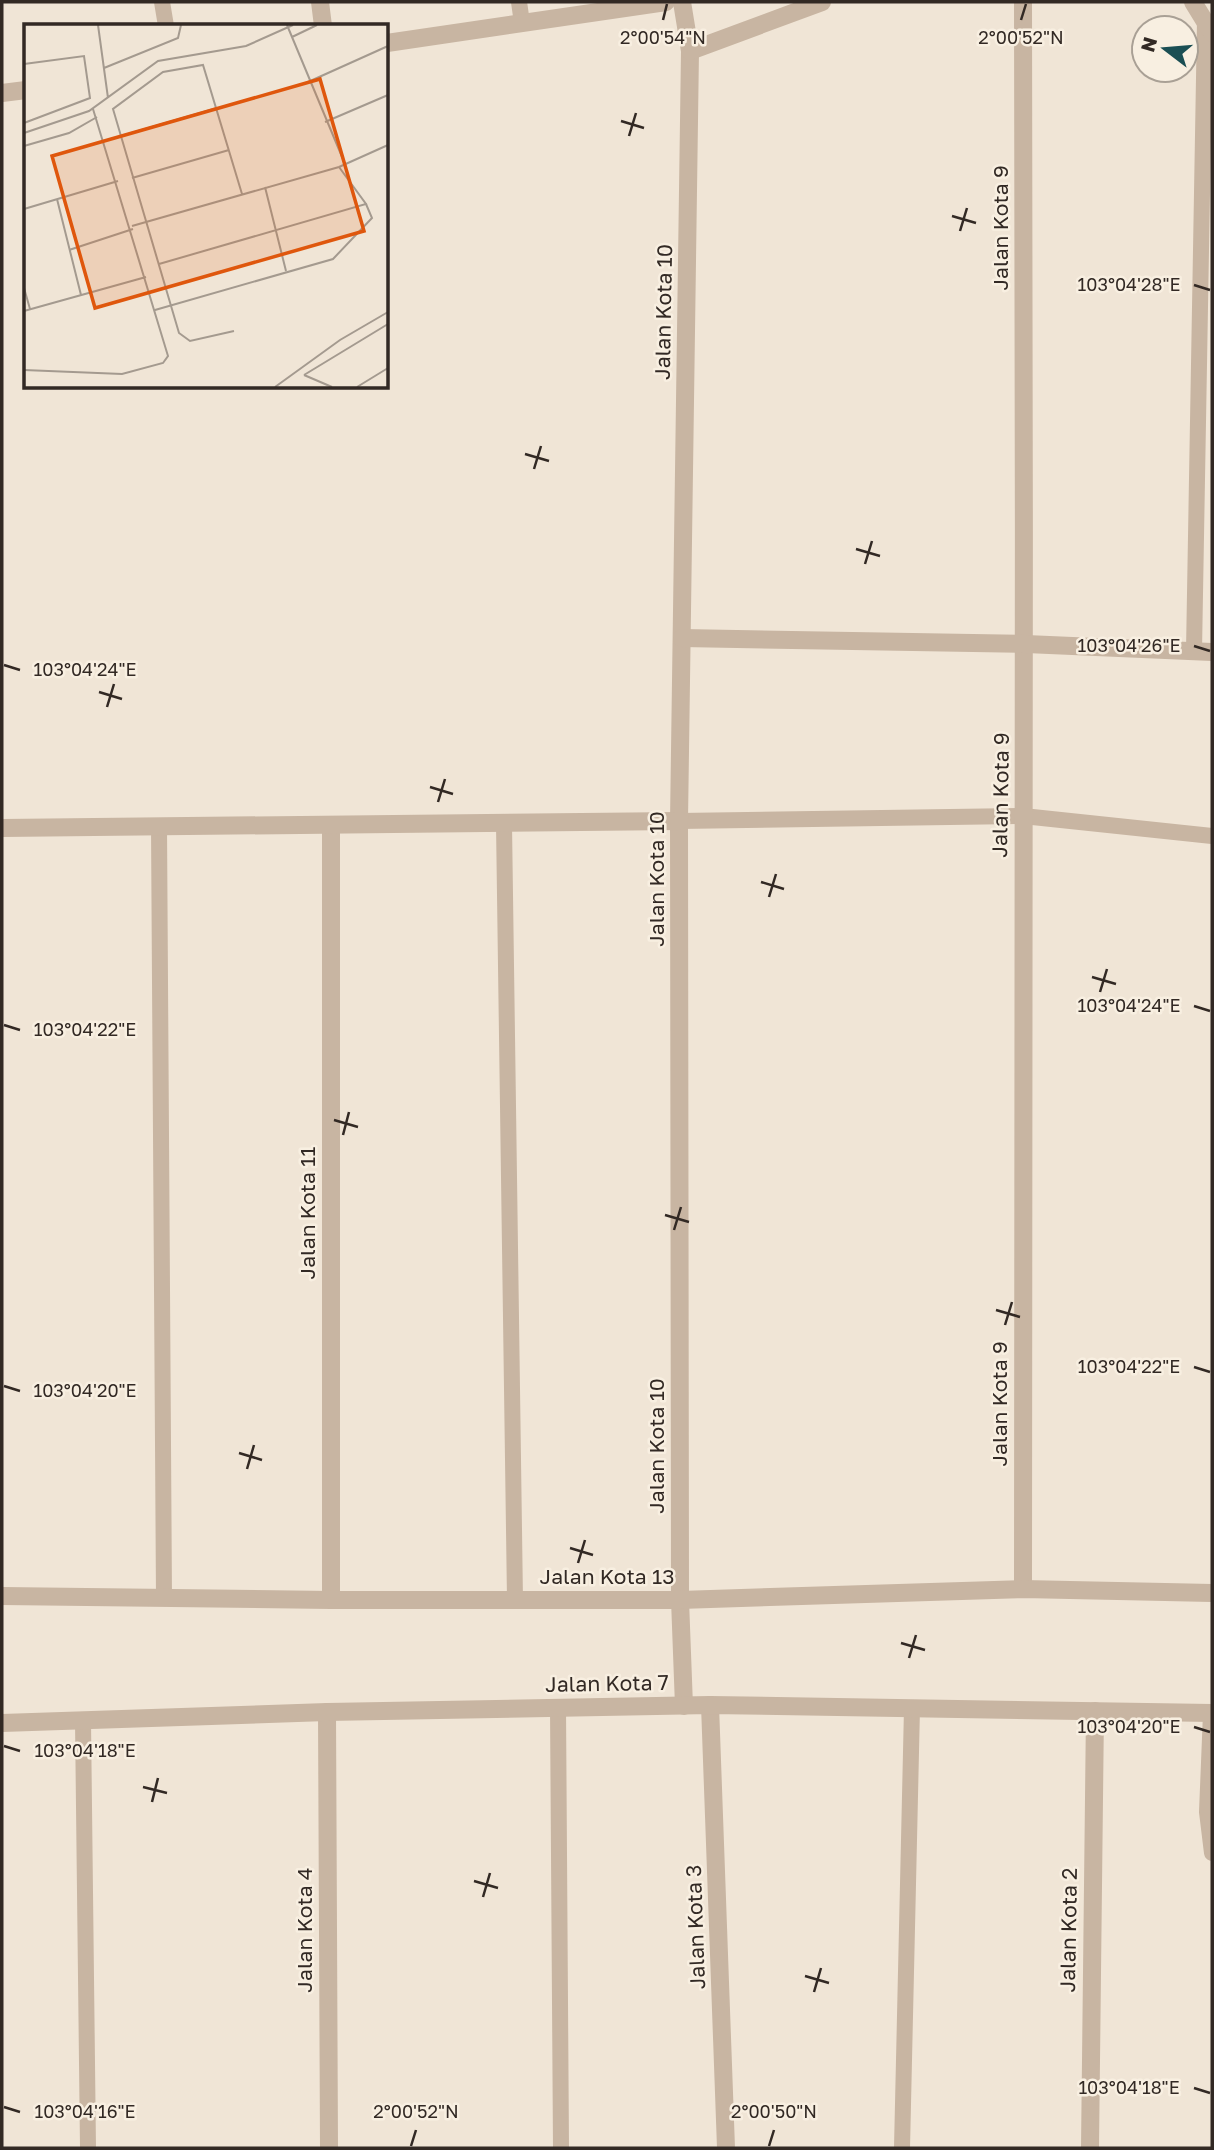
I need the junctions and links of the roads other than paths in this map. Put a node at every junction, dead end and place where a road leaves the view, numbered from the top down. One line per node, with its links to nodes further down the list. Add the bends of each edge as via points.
1 (162, 2): 10 (lane)
2 (320, 2): 11 (street)
3 (519, 2): 9 (lane)
4 (666, 2): 9 (street)
5 (682, 2): 14 (street, Jalan Kota 10)
6 (822, 2): 14 (street)
7 (1023, 2): 18 (street, Jalan Kota 9)
8 (1193, 2): 12 (street)
9 (522, 23): 13 (street)
10 (166, 24)
11 (323, 24)
12 (1208, 27): 19 (lane)
13 (388, 43)
14 (690, 51): 17 (street, Jalan Kota 10)
15 (24, 90): 16 (street)
16 (2, 93)
17 (682, 638): 18 (street); 21 (street, Jalan Kota 10)
18 (1026, 643): 19 (street); 20 (street, Jalan Kota 9)
19 (1203, 651)
20 (1023, 816): 21 (lane); 26 (lane); 27 (street, Jalan Kota 9)
21 (679, 821): 22 (street); 33 (street, Jalan Kota 10)
22 (504, 824): 24 (street); 32 (lane)
23 (159, 826): 24 (street); 25 (street); 30 (lane)
24 (331, 826): 31 (street, Jalan Kota 11)
25 (2, 828)
26 (1212, 836)
27 (1023, 1589): 28 (street, Jalan Kota 13); 33 (street, Jalan Kota 13)
28 (1212, 1593)
29 (2, 1596): 30 (street, Jalan Kota 13)
30 (164, 1598): 31 (street, Jalan Kota 13)
31 (331, 1600): 32 (street, Jalan Kota 13)
32 (515, 1600): 33 (street, Jalan Kota 13)
33 (680, 1600): 35 (street, Jalan Kota 10)
34 (710, 1705): 35 (street, Jalan Kota 7); 37 (street, Jalan Kota 7); 47 (street, Jalan Kota 3)
35 (684, 1706): 36 (street, Jalan Kota 7)
36 (558, 1707): 39 (street, Jalan Kota 7); 46 (lane)
37 (912, 1708): 38 (street, Jalan Kota 7); 48 (lane)
38 (1095, 1711): 40 (street, Jalan Kota 7); 49 (street, Jalan Kota 2)
39 (327, 1712): 41 (street, Jalan Kota 7); 45 (street, Jalan Kota 4)
40 (1212, 1713): 43 (lane, via 1207,1812)
41 (83, 1721): 42 (street, Jalan Kota 7); 44 (lane)
42 (2, 1723)
43 (1212, 1853)
44 (88, 2148)
45 (329, 2148)
46 (561, 2148)
47 (726, 2148)
48 (902, 2148)
49 (1090, 2148)

